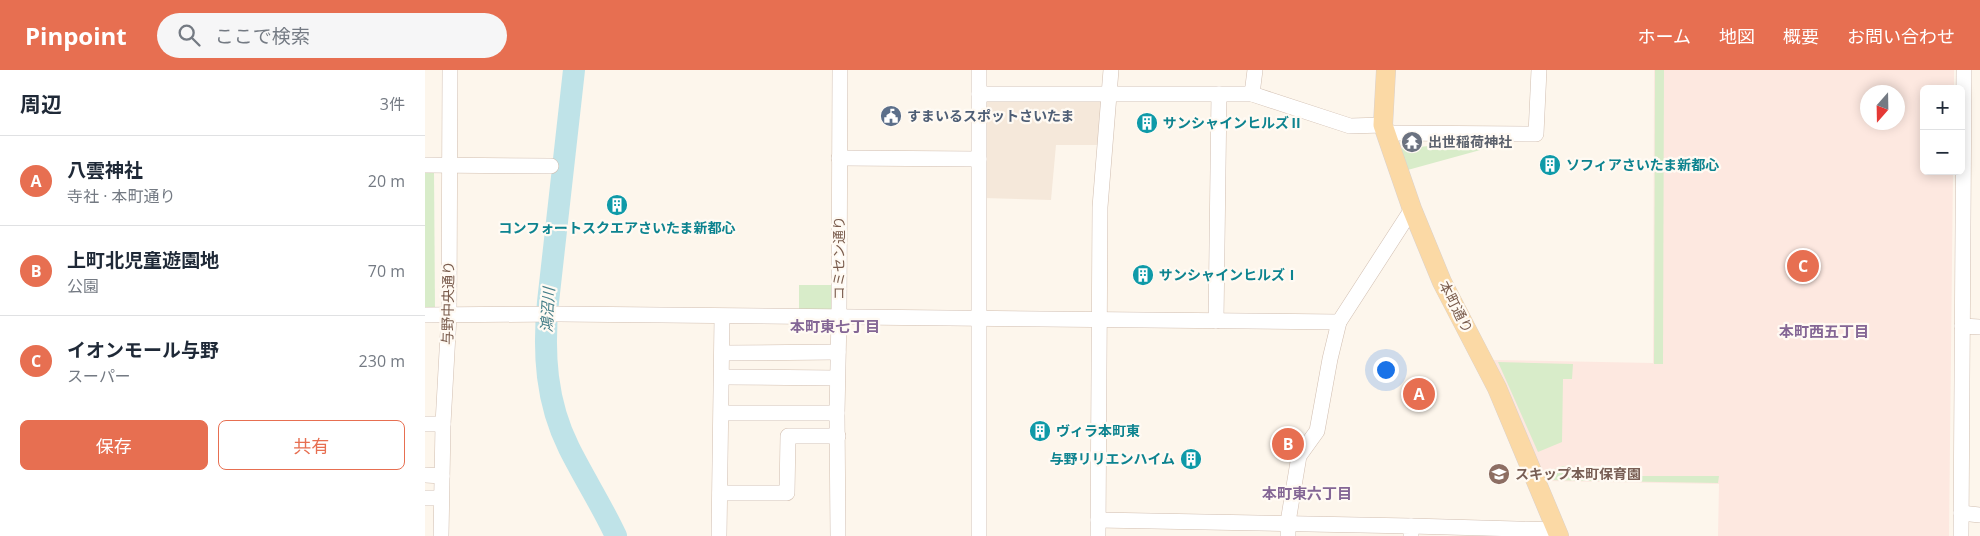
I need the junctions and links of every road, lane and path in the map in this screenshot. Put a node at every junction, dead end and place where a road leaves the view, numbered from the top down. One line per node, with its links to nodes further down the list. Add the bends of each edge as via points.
1 (450, 70): 17 (street, 与野中央通り)
2 (839, 70): 14 (street, コミセン通り)
3 (979, 70): 9 (street)
4 (1111, 70): 12 (street)
5 (1255, 70): 11 (street)
6 (1387, 70): 13 (main road, 本町通り)
7 (1539, 70): 13 (street, via 1536,134)
8 (1964, 70): 28 (street)
9 (979, 94): 12 (street); 15 (street)
10 (1219, 94): 11 (street); 12 (street); 26 (street)
11 (1252, 94): 13 (street, via 1350,126)
12 (1108, 95): 25 (street, via 1100,207)
13 (1384, 129): 19 (main road, 本町通り)
14 (839, 158): 15 (street); 22 (street, コミセン通り)
15 (979, 159): 24 (street)
16 (425, 165): 17 (street)
17 (449, 165): 18 (street); 21 (street, 与野中央通り)
18 (551, 166)
19 (1412, 209): 27 (street); 49 (main road, 本町通り, via 1442,282 1497,388)
20 (425, 315): 21 (street)
21 (449, 315): 23 (street); 37 (street, 与野中央通り)
22 (839, 316): 23 (street); 24 (street); 30 (street, コミセン通り)
23 (722, 317): 31 (street)
24 (978, 319): 25 (street); 53 (street)
25 (1100, 320): 26 (street); 46 (street)
26 (1217, 321): 27 (street)
27 (1339, 322): 47 (street, via 1317,431 1299,456)
28 (1962, 326): 29 (street); 44 (street)
29 (1980, 327)
30 (838, 352): 31 (street); 33 (street, コミセン通り)
31 (722, 353): 32 (street)
32 (722, 376): 33 (street); 35 (street)
33 (837, 378): 34 (street, コミセン通り)
34 (837, 412): 35 (street); 38 (street, コミセン通り)
35 (722, 414): 41 (street)
36 (425, 424): 37 (street)
37 (443, 424): 40 (street, 与野中央通り)
38 (838, 436): 41 (street, via 788,436 787,493); 52 (street, コミセン通り)
39 (425, 475): 40 (street)
40 (441, 476): 43 (street, 与野中央通り)
41 (720, 493): 51 (street)
42 (425, 498): 43 (street)
43 (441, 498): 50 (street, 与野中央通り)
44 (1961, 513): 45 (street); 55 (street)
45 (1980, 515)
46 (1098, 520): 47 (street); 54 (street)
47 (1289, 529): 48 (street)
48 (1411, 531): 49 (street)
49 (1557, 533)
50 (441, 536)
51 (719, 536)
52 (838, 536)
53 (979, 536)
54 (1098, 536)
55 (1961, 536)

